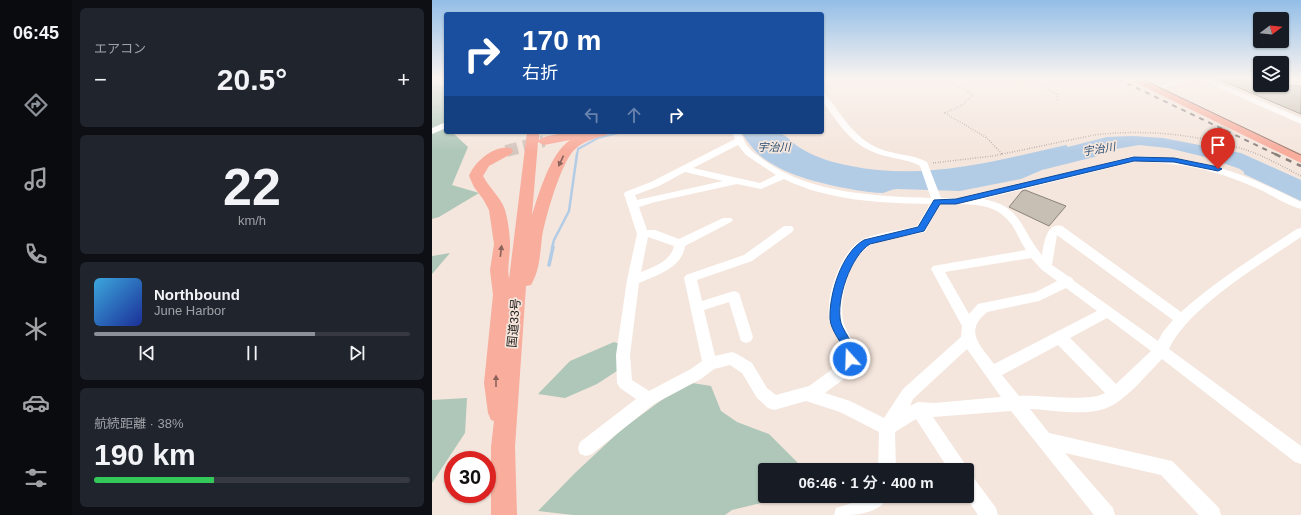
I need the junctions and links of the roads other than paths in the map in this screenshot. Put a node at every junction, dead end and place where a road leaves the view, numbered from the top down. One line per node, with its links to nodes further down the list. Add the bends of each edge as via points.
1 (828, 103): 16 (street, via 847,131 859,142 876,151 913,158 925,165)
2 (1184, 103): 12 (highway)
3 (1259, 103): 4 (street)
4 (1301, 121)
5 (444, 126): 6 (street)
6 (432, 131)
7 (572, 134): 10 (highway)
8 (597, 134): 29 (highway, one-way to 29, via 574,144 563,157 542,208 535,232 531,267)
9 (738, 136): 13 (street); 14 (street, via 744,148 757,160)
10 (539, 137): 29 (highway, 国道33号, via 522,233)
11 (506, 151): 46 (highway, one-way to 11, via 495,383 502,294 499,270 502,244 497,210 476,176 488,160)
12 (1301, 159)
13 (684, 169): 15 (street); 18 (street, via 629,194)
14 (783, 176): 15 (street, via 761,186); 16 (street, via 840,193 879,198)
15 (735, 181): 18 (street, via 652,199)
16 (936, 199): 17 (street); 39 (street, via 921,229 867,242 846,266 836,300 836,321 850,352 850,359 840,373 814,392)
17 (956, 202): 19 (street, via 1134,159 1148,159 1174,160 1224,171 1258,184); 25 (street, via 973,200 988,203 1008,212 1020,227)
18 (633, 206): 23 (street)
19 (1301, 206)
20 (727, 220): 24 (street)
21 (788, 229): 30 (street, via 748,258 688,274)
22 (1301, 232): 32 (street, via 1218,289)
23 (643, 234): 24 (street, via 651,233); 27 (street)
24 (680, 244): 27 (street, via 678,254 671,262)
25 (1034, 253): 26 (street); 33 (street, via 937,269)
26 (1046, 267): 28 (street); 32 (street, via 1052,234 1058,229)
27 (633, 280): 41 (street, via 623,355 625,383)
28 (1068, 281): 31 (street); 33 (street, via 1039,296 983,308 977,313)
29 (517, 300): 46 (highway, 国道33号)
30 (697, 307): 34 (street, via 734,296); 37 (street)
31 (1108, 312): 35 (street); 36 (street)
32 (1181, 319): 36 (street, via 1162,343)
33 (969, 333): 38 (street); 44 (street, via 908,394)
34 (746, 337)
35 (1059, 337): 38 (street); 40 (street)
36 (1161, 350): 40 (street); 48 (street)
37 (710, 364): 39 (street, via 732,358 746,368 762,393 774,403); 41 (street)
38 (992, 373): 42 (street)
39 (805, 394): 44 (street, via 844,406)
40 (1116, 394): 42 (street, via 1102,403 1089,405)
41 (648, 399): 47 (street)
42 (1015, 403): 43 (street); 45 (street)
43 (918, 409): 44 (street); 50 (street)
44 (887, 428): 49 (street)
45 (1044, 440): 56 (street); 57 (street, via 1166,467)
46 (503, 447): 53 (highway, 国道33号)
47 (586, 448)
48 (1301, 456)
49 (886, 463)
50 (953, 463)
51 (974, 493): 55 (street)
52 (877, 505): 54 (street)
53 (504, 515)
54 (843, 515)
55 (989, 515)
56 (1106, 515)
57 (1212, 515)

